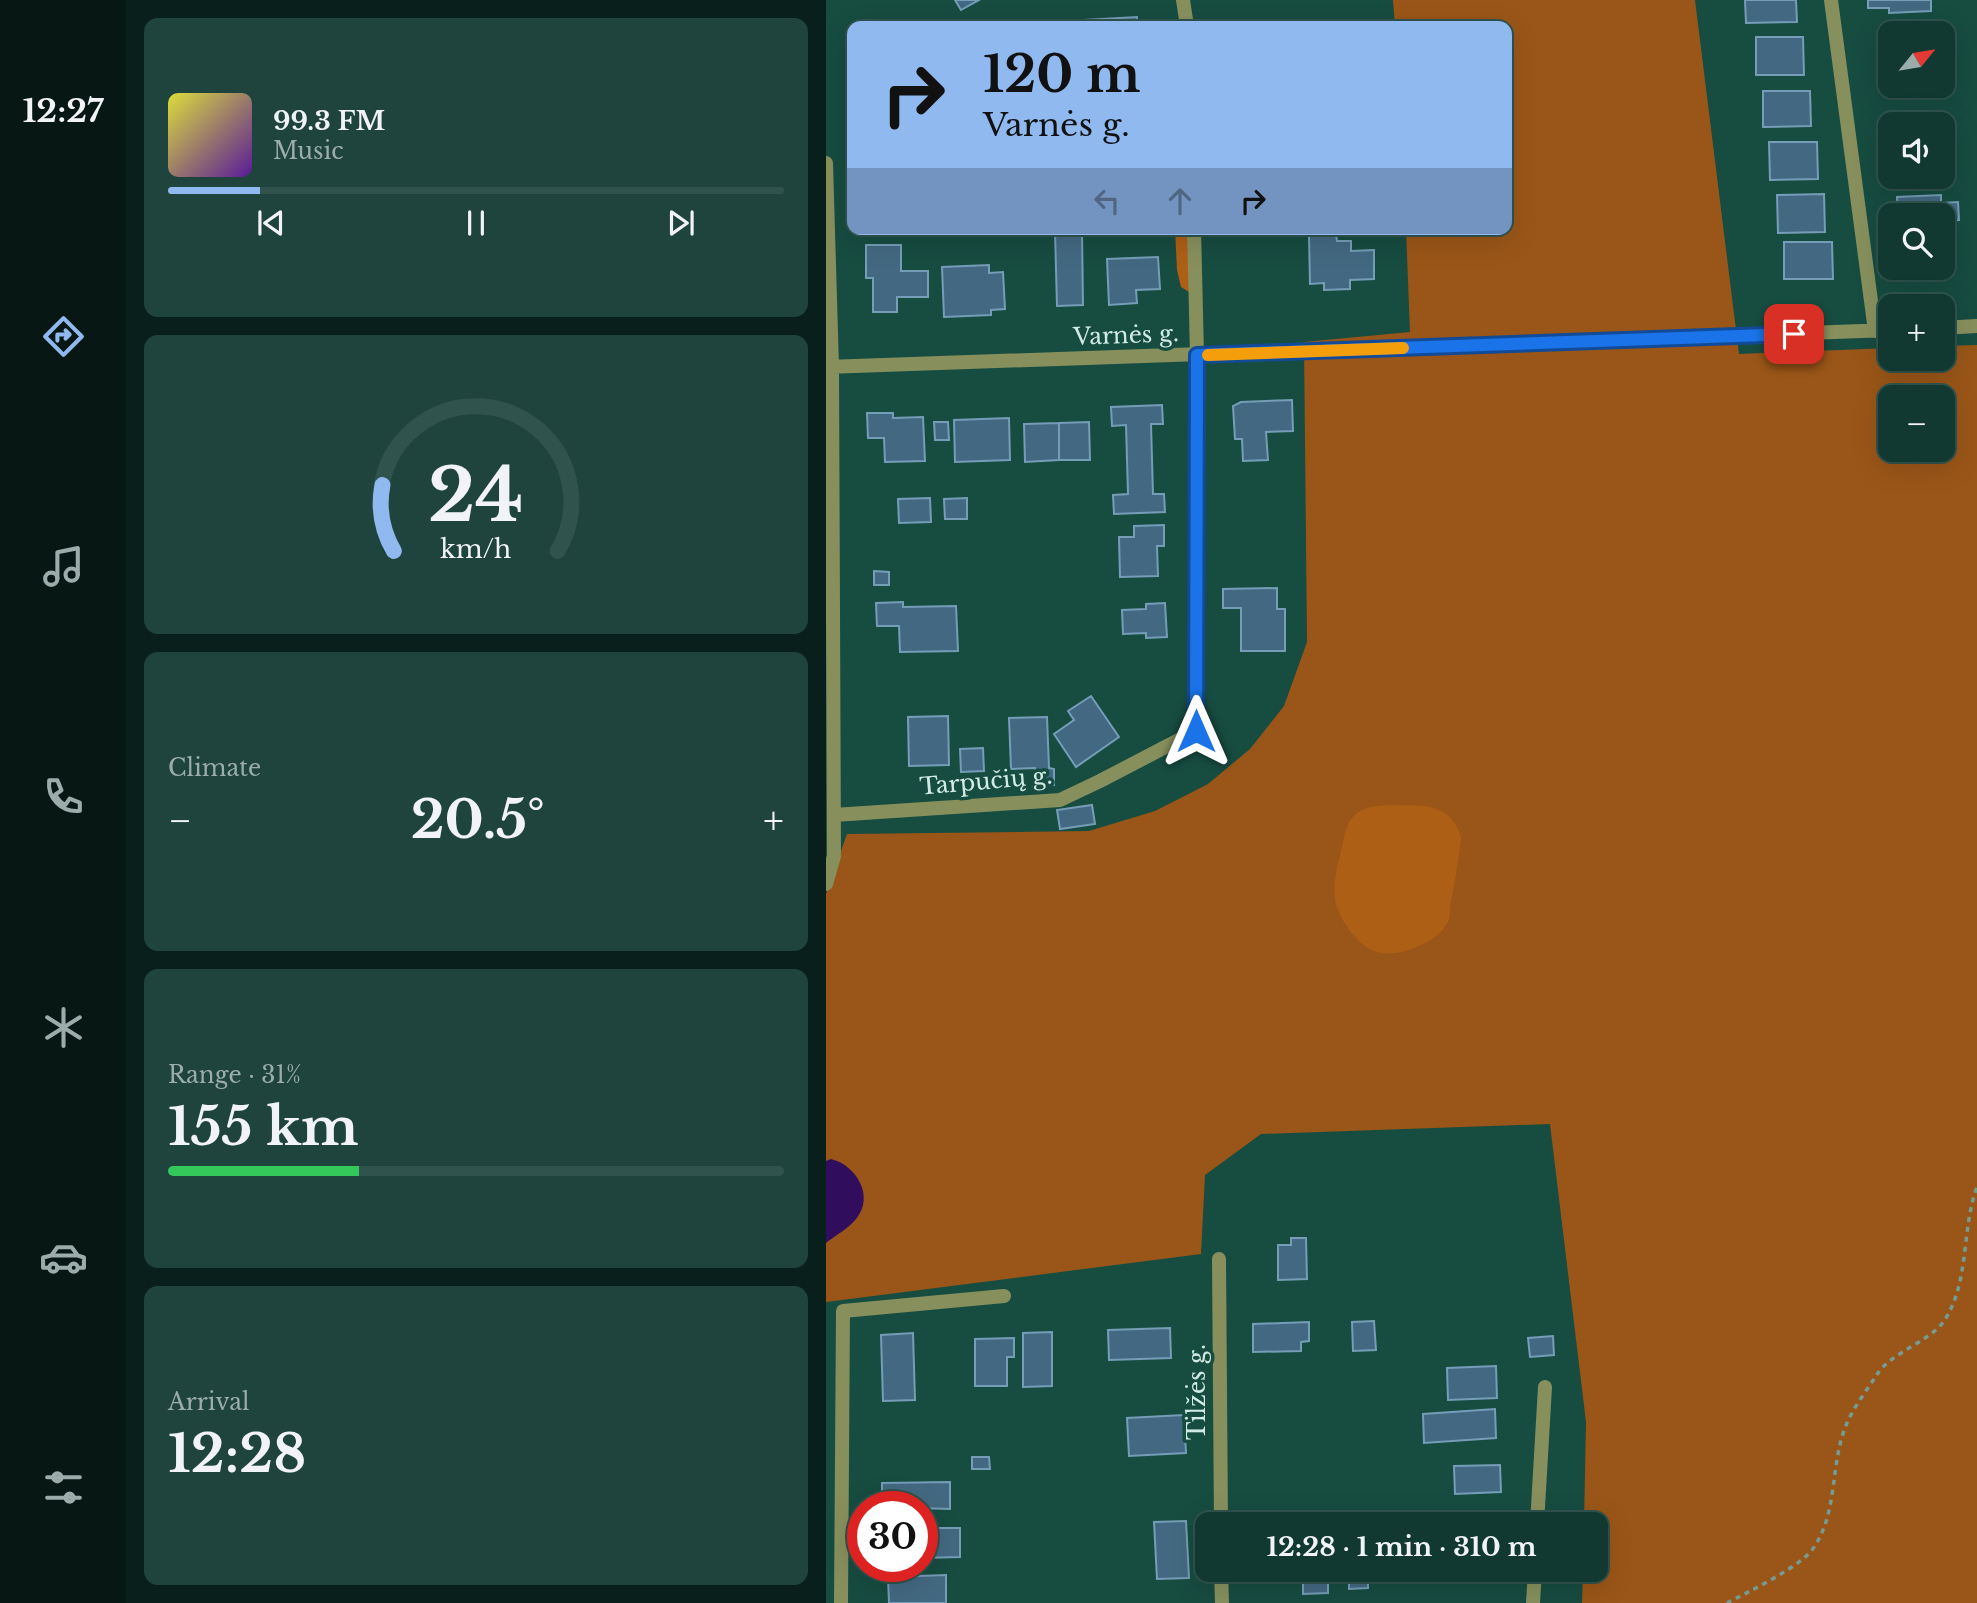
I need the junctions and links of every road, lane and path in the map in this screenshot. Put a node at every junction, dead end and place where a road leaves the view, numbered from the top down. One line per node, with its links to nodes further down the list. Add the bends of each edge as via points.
1 (1183, 0): 3 (street)
2 (1832, 0): 6 (street)
3 (1186, 21)
4 (826, 163): 11 (street)
5 (1194, 235): 10 (street)
6 (1878, 305)
7 (1977, 326): 8 (street)
8 (1955, 327)
9 (1878, 331): 10 (street, Varnės g.)
10 (1197, 355): 11 (street, Varnės g.); 12 (street, Tarpučių g., via 1196,731 1060,800)
11 (829, 367): 12 (street)
12 (834, 815): 13 (street, via 834,856)
13 (826, 884)
14 (1977, 1187): 25 (path, via 1958,1289 1944,1322 1880,1369 1846,1427 1829,1513 1812,1551)
15 (1219, 1259): 18 (street, Tilžės g.)
16 (1004, 1297): 22 (street, via 843,1311)
17 (1545, 1387): 19 (street)
18 (1221, 1512)
19 (1538, 1512)
20 (1221, 1582): 23 (street)
21 (1534, 1582): 24 (street)
22 (841, 1603)
23 (1222, 1603)
24 (1533, 1603)
25 (1727, 1603)

